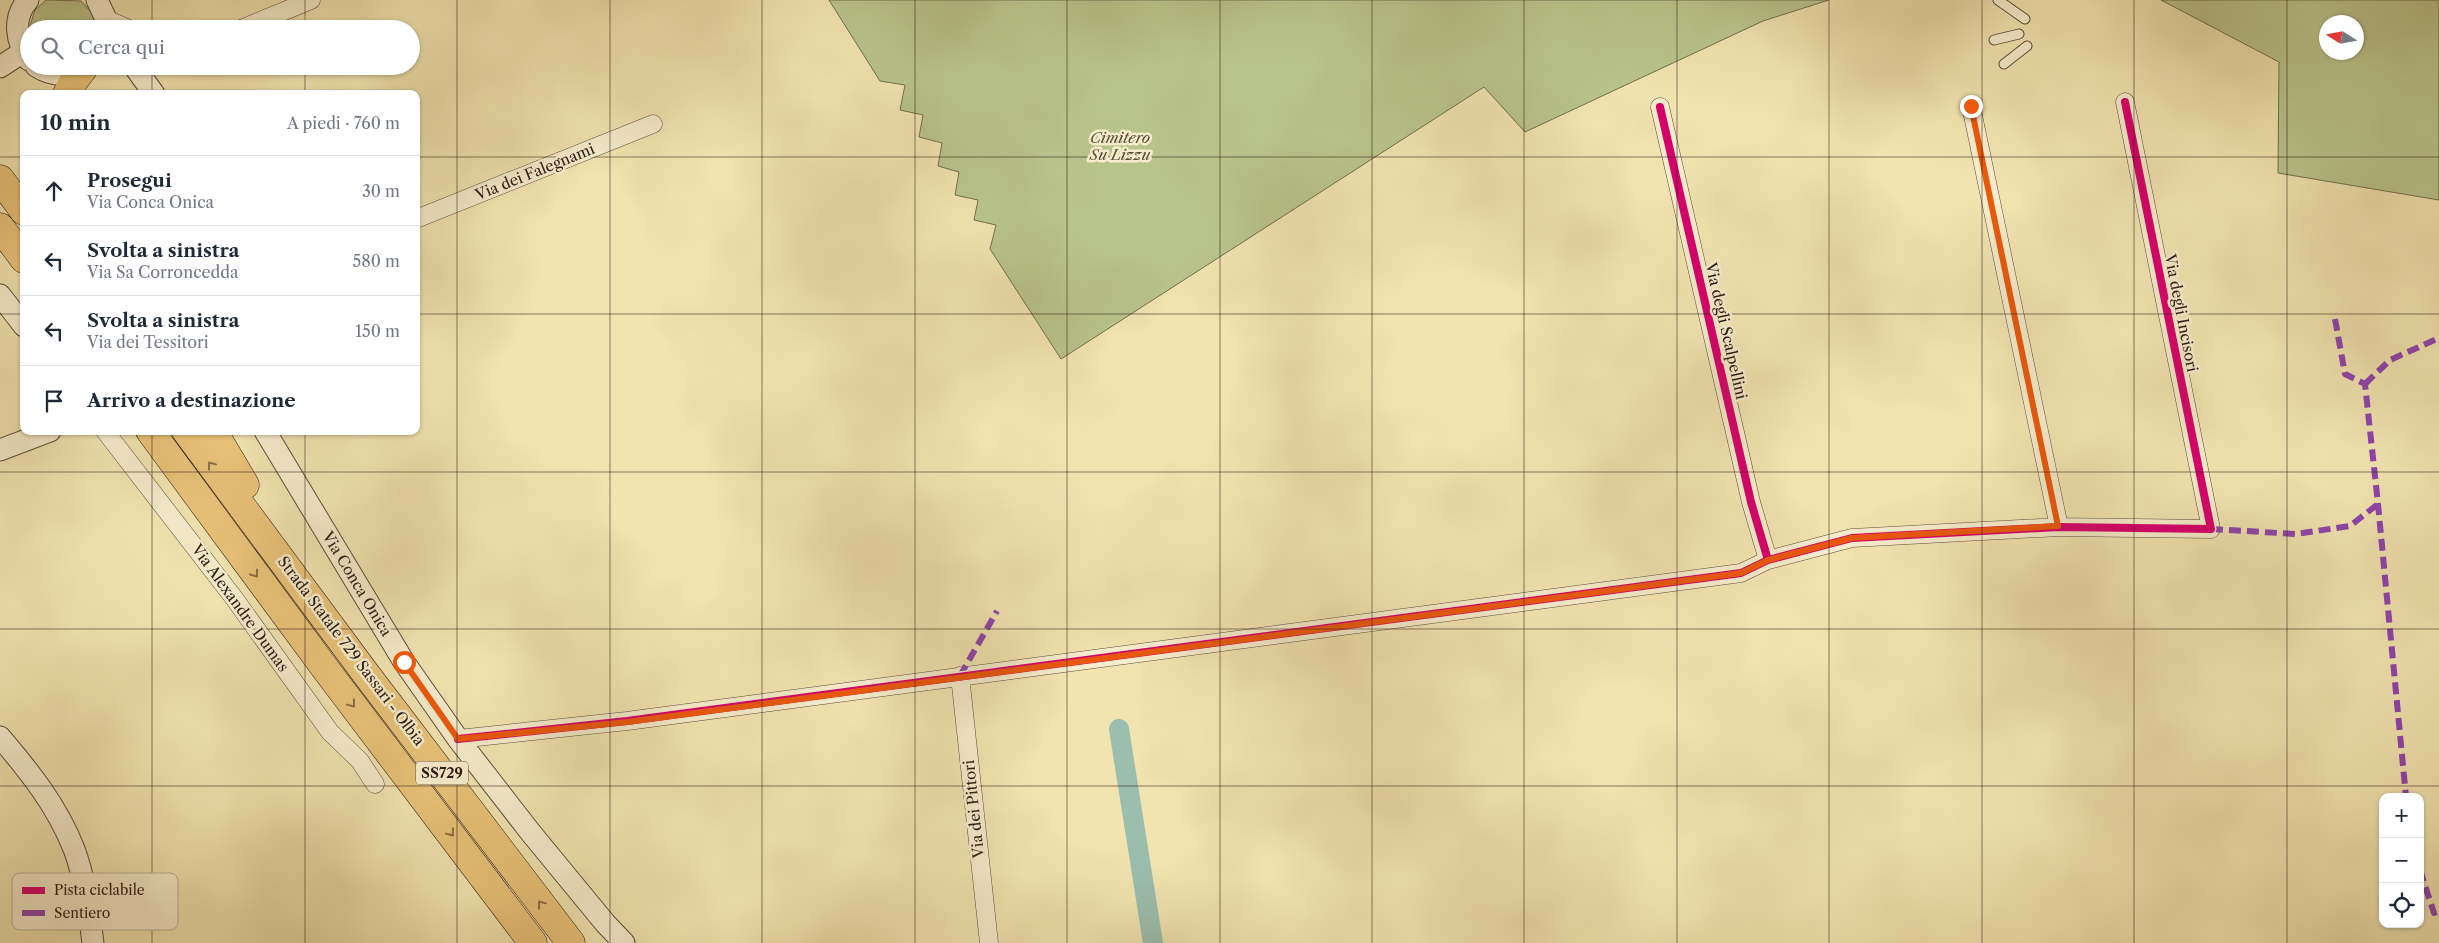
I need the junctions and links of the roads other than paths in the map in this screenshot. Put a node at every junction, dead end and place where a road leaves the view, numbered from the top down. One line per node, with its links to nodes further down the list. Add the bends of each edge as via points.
1 (97, 0): 6 (street)
2 (312, 0): 7 (street)
3 (1998, 0): 5 (lane)
4 (24, 1): 9 (street, via 17,32)
5 (2025, 19)
6 (105, 20)
7 (263, 20)
8 (2019, 34): 10 (lane)
9 (20, 39)
10 (1994, 40)
11 (2027, 46): 13 (lane)
12 (20, 61): 14 (street)
13 (2004, 64)
14 (0, 67)
15 (79, 75): 17 (highway)
16 (140, 75): 18 (street)
17 (69, 90)
18 (151, 90)
19 (2125, 102): 37 (street, Via degli Incisori, via 2211,529)
20 (1971, 106): 37 (street)
21 (1660, 107): 38 (street, Via degli Scalpellini, via 1751,502)
22 (653, 124): 25 (street, Via dei Falegnami)
23 (0, 178): 24 (highway)
24 (20, 206)
25 (420, 217)
26 (0, 227): 27 (highway)
27 (20, 254)
28 (0, 295): 29 (street)
29 (20, 321)
30 (39, 435): 36 (street)
31 (108, 435): 43 (street, Via Alexandre Dumas, via 234,598 330,732 360,761)
32 (153, 435): 44 (highway, Strada Statale 729 Sassari - Olbia / SS729, one-way to 44)
33 (189, 435): 39 (highway, Strada Statale 729 Sassari - Olbia / SS729, one-way to 33)
34 (215, 435): 39 (highway)
35 (267, 435): 42 (street, Via Conca Onica, via 404,662)
36 (0, 450)
37 (2058, 526): 38 (street, via 1852,538)
38 (1768, 560): 40 (street, via 1741,573)
39 (314, 602): 50 (highway, Strada Statale 729 Sassari - Olbia / SS729, one-way to 39)
40 (960, 676): 42 (street, via 627,722); 52 (street, Via dei Pittori)
41 (0, 737): 45 (street, via 35,778 56,812 74,850)
42 (458, 739): 51 (street, Via Conca Onica, via 598,916)
43 (375, 784)
44 (480, 871): 48 (highway); 49 (highway, Strada Statale 729 Sassari - Olbia / SS729)
45 (80, 873)
46 (92, 930): 47 (street)
47 (94, 943)
48 (516, 943)
49 (533, 943)
50 (571, 943)
51 (624, 943)
52 (989, 943)

